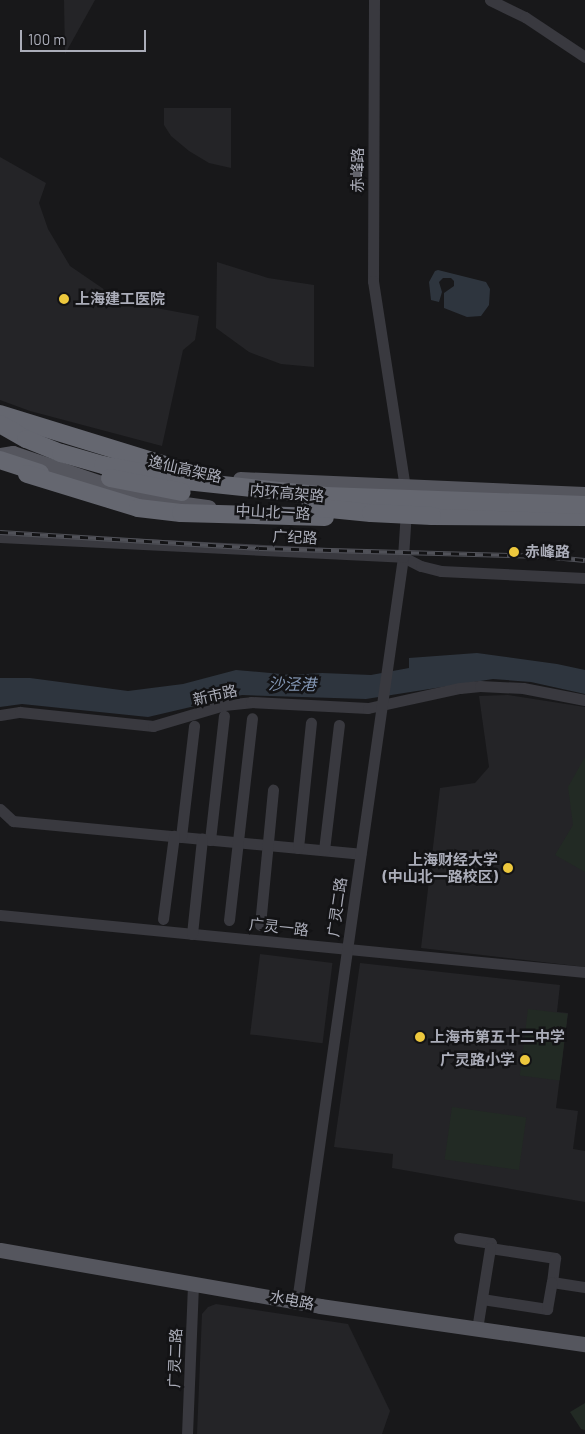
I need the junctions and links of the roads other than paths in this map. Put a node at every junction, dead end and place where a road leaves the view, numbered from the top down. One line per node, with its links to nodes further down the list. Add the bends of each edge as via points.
1 (374, 0): 13 (street, 赤峰路, via 373,281)
2 (490, 0): 3 (street, via 525,17)
3 (585, 57)
4 (0, 409): 11 (highway, bridge, via 40,435)
5 (0, 416): 11 (main road, via 77,445); 15 (highway, 逸仙高架路, bridge, via 38,424 131,456 247,484)
6 (0, 424): 11 (highway, 内环高架路, bridge, via 61,453)
7 (0, 428): 11 (main road, 中山北一路)
8 (0, 436): 16 (highway, 内环高架路, bridge, via 44,458 152,487 245,501)
9 (0, 455): 18 (main road, 中山北一路, via 13,453 148,498 233,511)
10 (0, 460): 16 (highway, 逸仙高架路, bridge, via 105,491 169,504 331,515)
11 (104, 462): 13 (main road, 中山北一路, via 218,477); 15 (highway, 内环高架路, bridge, via 186,481 326,496)
12 (0, 464): 17 (highway, bridge, via 138,508 172,512)
13 (406, 485): 14 (main road, 中山北一路); 18 (street, 赤峰路)
14 (585, 494)
15 (585, 504)
16 (371, 513): 17 (highway, 内环高架路, bridge)
17 (432, 516): 19 (highway, 内环高架路)
18 (406, 517): 20 (main road, 中山北一路); 22 (street, 广灵二路)
19 (585, 517)
20 (585, 523)
21 (0, 537): 22 (street, 广纪路)
22 (404, 557): 23 (street, 广纪路, via 441,571); 25 (street, 广灵二路)
23 (585, 578)
24 (585, 700): 25 (street, 新市路, via 523,688 480,686)
25 (382, 701): 26 (street, 新市路, via 360,708 251,702 224,706 153,726 20,712); 40 (street, 广灵二路)
26 (0, 715)
27 (224, 716): 35 (street)
28 (252, 718): 36 (street)
29 (311, 723): 38 (street)
30 (339, 725): 39 (street)
31 (194, 726): 34 (street)
32 (273, 790): 37 (street)
33 (0, 809): 34 (street, via 13,821)
34 (177, 837): 35 (street); 42 (street)
35 (206, 839): 36 (street); 45 (street)
36 (240, 842): 37 (street); 43 (street)
37 (269, 845): 38 (street); 44 (street)
38 (298, 848): 39 (street)
39 (324, 850): 40 (street)
40 (360, 854): 46 (street, 广灵二路)
41 (0, 915): 45 (street, 广灵一路)
42 (163, 920)
43 (229, 920)
44 (260, 925)
45 (192, 934): 46 (street, 广灵一路)
46 (346, 949): 47 (street, 广灵一路); 55 (street, 广灵二路)
47 (585, 972)
48 (459, 1238): 49 (street, via 491,1243)
49 (490, 1248): 51 (street, via 555,1258); 54 (street)
50 (0, 1250): 52 (main road, 水电路)
51 (552, 1282): 53 (street); 54 (street, via 547,1309)
52 (193, 1283): 55 (main road, 水电路); 58 (street, 广灵二路)
53 (585, 1287)
54 (482, 1299): 56 (street)
55 (297, 1301): 56 (main road, 水电路)
56 (477, 1328): 57 (main road, 水电路)
57 (585, 1344)
58 (187, 1434)

